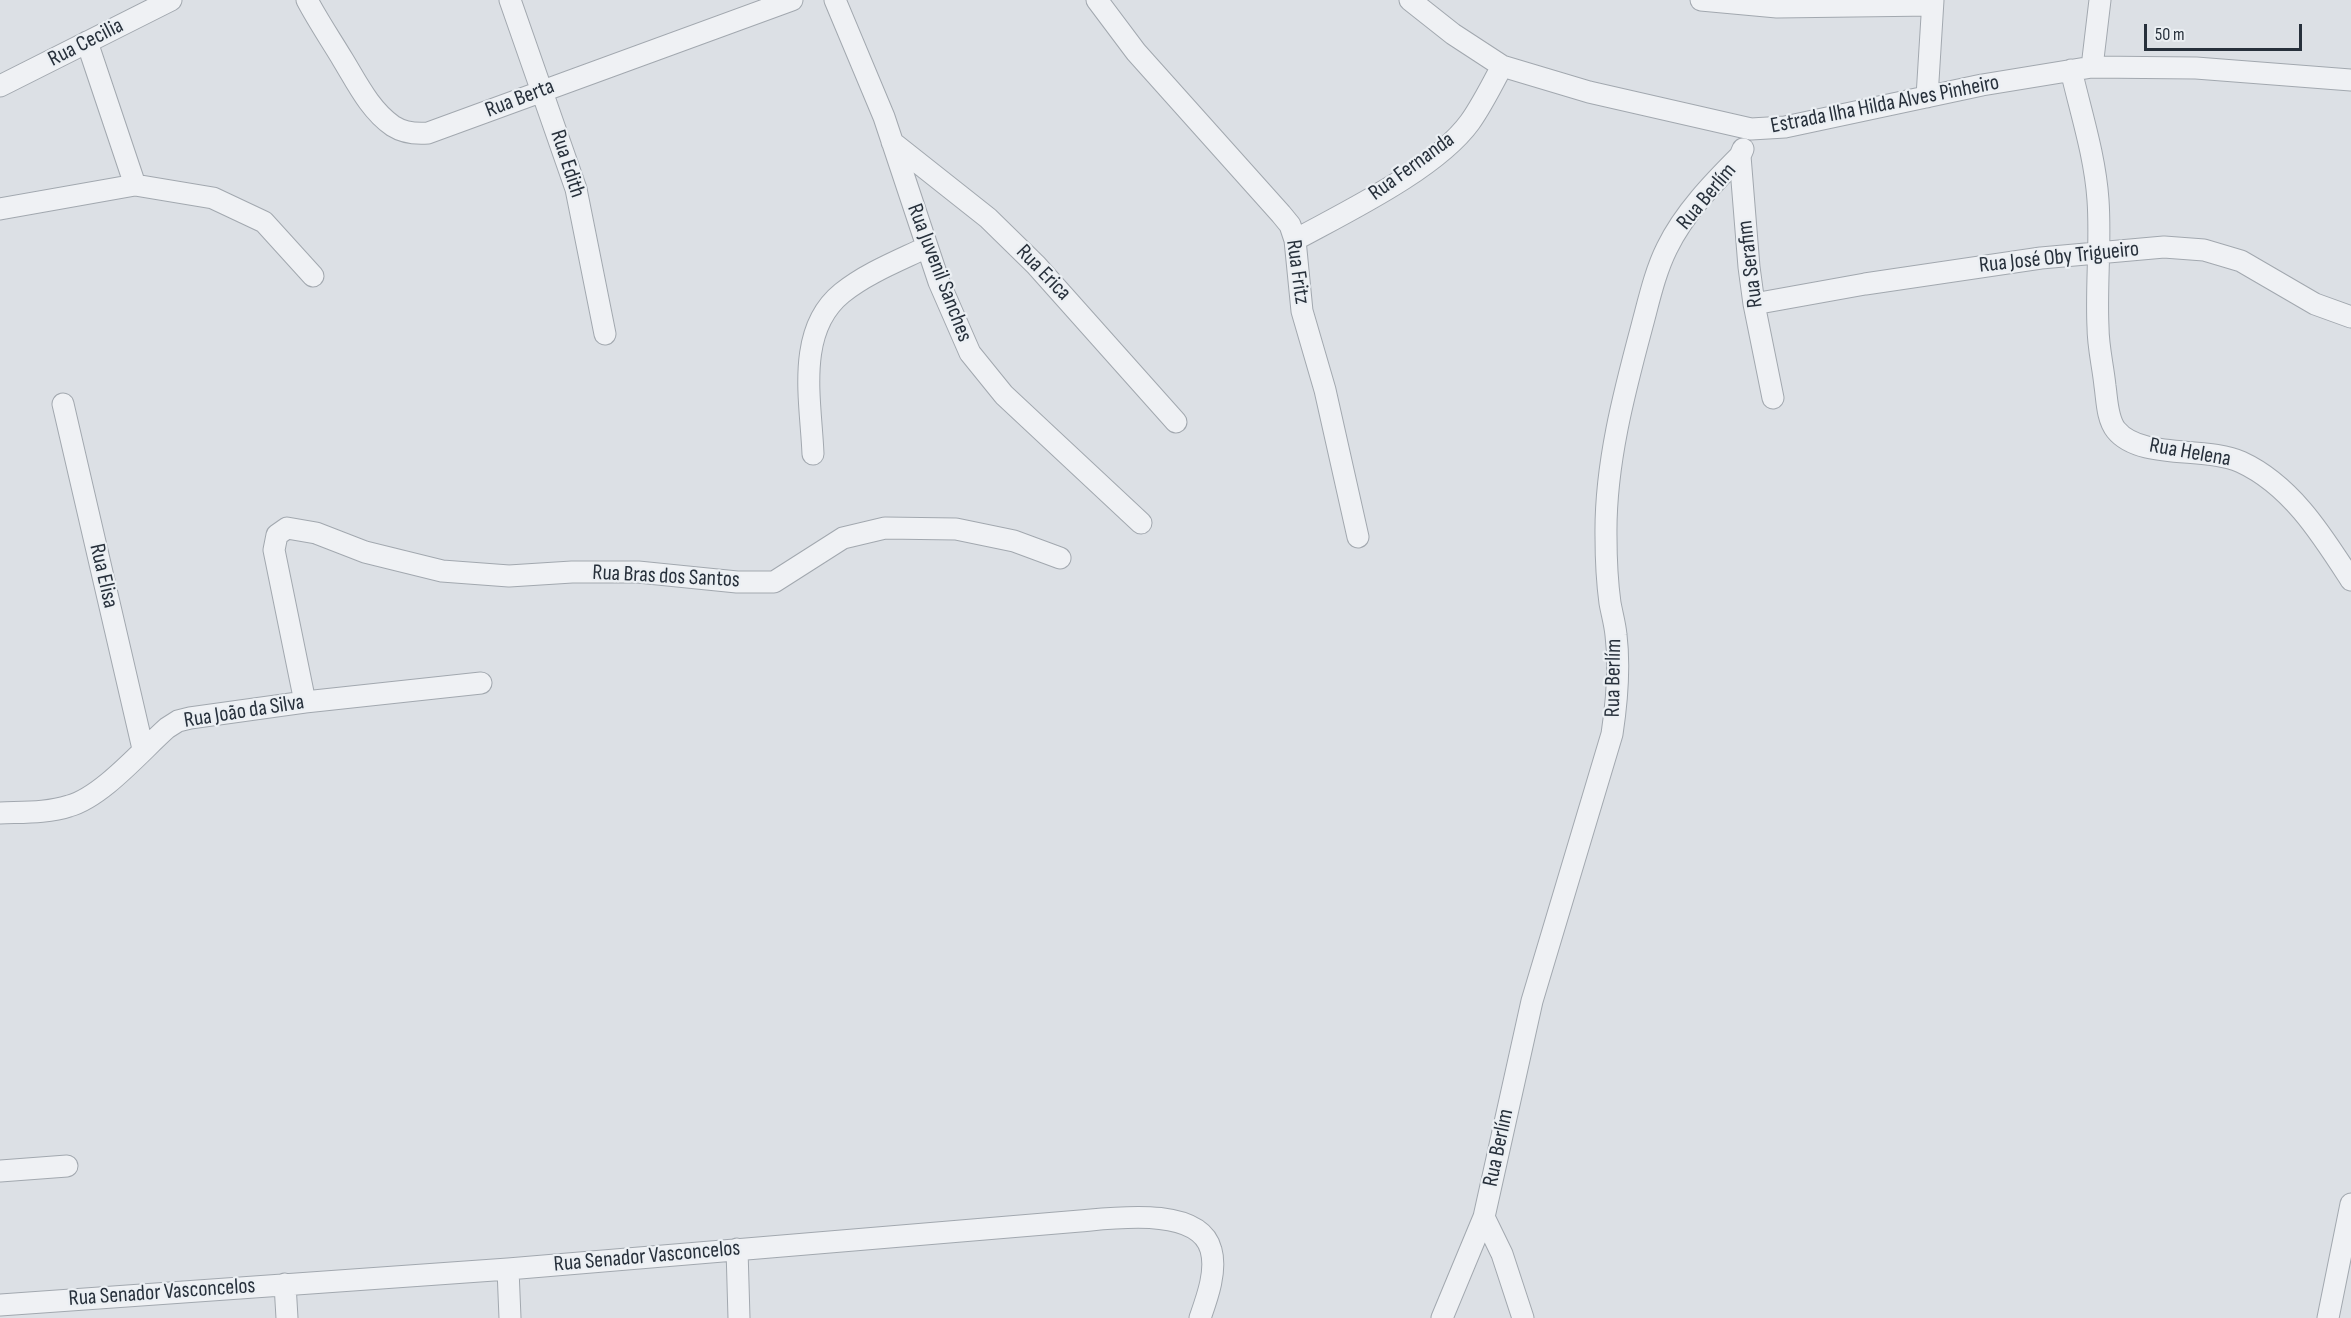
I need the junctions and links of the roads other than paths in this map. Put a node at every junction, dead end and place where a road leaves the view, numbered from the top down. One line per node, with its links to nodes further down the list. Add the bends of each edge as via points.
1 (171, 0): 12 (street, Rua Cecilia)
2 (307, 0): 18 (street, Rua Berta, via 359,88 384,118 408,133 428,134)
3 (510, 0): 18 (street, Rua Edith)
4 (792, 0): 18 (street, Rua Berta)
5 (835, 0): 21 (street, Rua Juvenil Sanches)
6 (1097, 0): 25 (street, Rua Fritz, via 1136,52 1281,214)
7 (1410, 0): 13 (street, Estrada Ilha Hilda Alves Pinheiro)
8 (1701, 0): 11 (street)
9 (2100, 0): 14 (street)
10 (1932, 2): 11 (street); 19 (street)
11 (1777, 4)
12 (87, 42): 17 (street, Rua Cecilia); 23 (street)
13 (1502, 66): 20 (street, Estrada Ilha Hilda Alves Pinheiro, via 1589,92); 25 (street, Rua Fernanda, via 1469,123 1442,151 1367,201)
14 (2092, 67): 15 (street, Estrada Ilha Hilda Alves Pinheiro); 16 (street, Estrada Ilha Hilda Alves Pinheiro, via 2196,68)
15 (2071, 70): 19 (street, Estrada Ilha Hilda Alves Pinheiro); 27 (street, via 2098,200)
16 (2351, 80)
17 (0, 86)
18 (542, 90): 31 (street, Rua Edith, via 578,197)
19 (1928, 97): 20 (street, Estrada Ilha Hilda Alves Pinheiro, via 1785,127)
20 (1751, 129): 22 (street, Rua Serafim)
21 (892, 142): 26 (street, Rua Juvenil Sanches); 34 (street, Rua Erica, via 988,218 1036,265)
22 (1740, 156): 29 (street, Rua Serafim); 47 (street, Rua Berlím, via 1691,209 1667,248 1632,362 1610,470 1607,507 1610,603 1618,662 1612,734 1532,1001)
23 (135, 185): 24 (street); 28 (street, via 213,198 264,222)
24 (0, 209)
25 (1295, 240): 37 (street, Rua Fritz, via 1302,311 1325,390)
26 (927, 247): 35 (street, via 856,283 823,314 809,363); 36 (street, Rua Juvenil Sanches, via 951,313 978,365 1004,395)
27 (2097, 252): 29 (street, Rua José Oby Trigueiro, via 1865,284); 30 (street, Rua José Oby Trigueiro, via 2164,247 2204,250 2241,261 2315,304); 39 (street, Rua Helena, via 2098,329 2113,425 2136,443 2232,458 2270,478 2308,519)
28 (313, 276)
29 (1755, 304): 32 (street, Rua Serafim)
30 (2351, 317)
31 (605, 334)
32 (1773, 398)
33 (63, 404): 42 (street, Rua Elisa)
34 (1176, 422)
35 (813, 454)
36 (1141, 523)
37 (1358, 537)
38 (1060, 558): 41 (street, Rua Bras dos Santos, via 1014,541 956,528 885,528 843,538 774,582 638,572 509,576 442,571 287,528 276,535 274,550)
39 (2351, 580)
40 (481, 683): 41 (street, Rua João da Silva)
41 (305, 702): 42 (street, Rua João da Silva, via 178,721)
42 (143, 749): 43 (street, Rua João da Silva, via 84,801 54,810)
43 (0, 813)
44 (67, 1166): 45 (street)
45 (0, 1171)
46 (2351, 1204): 59 (street)
47 (1484, 1217): 57 (street, Rua Berlím); 58 (street, via 1502,1254)
48 (737, 1249): 49 (street, Rua Senador Vasconcelos); 55 (street); 56 (street, Rua Senador Vasconcelos, via 1101,1219 1168,1219 1203,1234 1212,1252 1210,1280)
49 (508, 1269): 50 (street, Rua Senador Vasconcelos); 54 (street)
50 (285, 1284): 52 (street, Rua Senador Vasconcelos); 53 (street)
51 (0, 1305): 52 (street, Rua Senador Vasconcelos)
52 (52, 1309)
53 (286, 1318)
54 (510, 1318)
55 (740, 1318)
56 (1200, 1318)
57 (1442, 1318)
58 (1523, 1318)
59 (2328, 1318)

